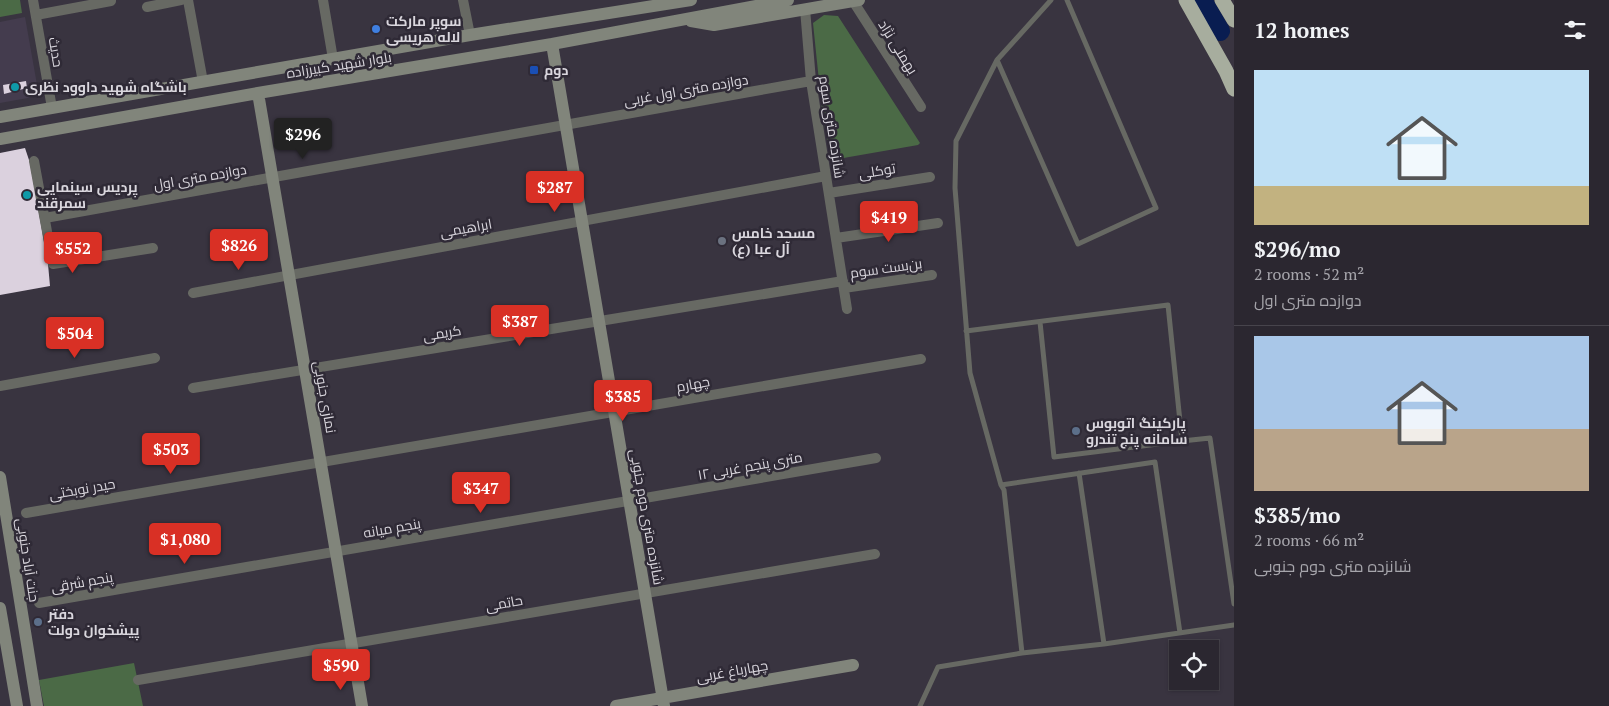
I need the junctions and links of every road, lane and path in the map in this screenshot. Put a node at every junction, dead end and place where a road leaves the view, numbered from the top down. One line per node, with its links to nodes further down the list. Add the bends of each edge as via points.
1 (33, 0): 17 (street, حدیث)
2 (181, 0): 15 (street)
3 (188, 0): 25 (street)
4 (323, 0): 22 (street)
5 (463, 0): 20 (street)
6 (788, 0): 18 (main road, بلوار شهید کبیرزاده)
7 (856, 0): 16 (main road, بلوار شهید کبیرزاده); 28 (street, بهمنی نژاد)
8 (1050, 0): 23 (lane)
9 (1067, 0): 23 (lane, via 1156,208 1078,244)
10 (1186, 0): 26 (highway)
11 (1222, 0): 19 (highway)
12 (110, 1): 17 (street)
13 (685, 1): 14 (main road, بلوار شهید کبیرزاده)
14 (660, 2): 20 (main road, بلوار شهید کبیرزاده)
15 (147, 7)
16 (805, 8): 18 (main road, بلوار شهید کبیرزاده, via 714,25); 24 (street, شانزده متری سوم)
17 (36, 15): 29 (street, حدیث)
18 (684, 20): 21 (main road, بلوار شهید کبیرزاده)
19 (1234, 20)
20 (470, 35): 22 (main road, بلوار شهید کبیرزاده)
21 (552, 44): 27 (main road, بلوار شهید کبیرزاده); 31 (main road, شانزده متری دوم جنوبی)
22 (332, 59): 25 (main road, بلوار شهید کبیرزاده)
23 (997, 60): 50 (lane, via 956,141 955,188)
24 (810, 81): 31 (street, دوازده متری اول غربی); 34 (street, شانزده متری سوم)
25 (203, 82): 29 (main road, بلوار شهید کبیرزاده)
26 (1234, 89)
27 (258, 93): 32 (main road, بلوار شهید کبیرزاده); 36 (main road, نمازی جنوبی)
28 (920, 107)
29 (52, 108): 30 (main road, بلوار شهید کبیرزاده)
30 (0, 117)
31 (566, 125): 36 (street, دوازده متری اول); 39 (main road, شانزده متری دوم جنوبی)
32 (0, 139)
33 (34, 161): 38 (street)
34 (826, 176): 37 (street, شانزده متری سوم); 39 (street, ابراهیمی)
35 (930, 177): 37 (street, توکلی)
36 (272, 178): 38 (street, دوازده متری اول); 43 (main road, نمازی جنوبی)
37 (828, 192): 41 (street, شانزده متری سوم)
38 (45, 218): 42 (street, via 53,264)
39 (582, 221): 43 (street, ابراهیمی); 48 (main road, شانزده متری دوم جنوبی)
40 (938, 223): 41 (street)
41 (836, 238): 45 (street, شانزده متری سوم)
42 (154, 248)
43 (289, 275): 46 (street, ابراهیمی); 53 (main road, نمازی جنوبی)
44 (932, 275): 45 (street, بن‌بست سوم)
45 (843, 284): 47 (street, شانزده متری سوم); 48 (street, کریمی)
46 (193, 293)
47 (847, 309)
48 (598, 321): 53 (street, کریمی); 56 (main road, شانزده متری دوم جنوبی)
49 (1040, 322): 50 (lane); 57 (lane, via 1168,305); 57 (lane, via 1054,457)
50 (966, 331): 62 (lane, via 970,372)
51 (155, 358): 54 (street)
52 (921, 358): 56 (street, چهارم)
53 (305, 369): 55 (street, کریمی); 59 (main road, نمازی جنوبی)
54 (0, 386)
55 (193, 388)
56 (614, 411): 59 (street, چهارم); 63 (main road, شانزده متری دوم جنوبی)
57 (1182, 440): 69 (lane, via 1210,438)
58 (876, 458): 63 (street, ۱۲ متری پنجم غربی)
59 (321, 462): 64 (street, حیدر نوبختی); 65 (main road, نمازی جنوبی)
60 (1080, 473): 62 (lane); 72 (lane, via 1155,462); 74 (lane)
61 (0, 477): 81 (main road, جنت آباد جنوبی)
62 (1001, 485): 75 (lane)
63 (629, 501): 65 (street, پنجم میانه); 67 (main road, شانزده متری دوم جنوبی)
64 (26, 513)
65 (336, 552): 68 (street, پنجم شرقی); 73 (main road, نمازی جنوبی)
66 (875, 554): 67 (street, حاتمی)
67 (644, 594): 73 (street, حاتمی); 79 (main road, شانزده متری دوم جنوبی)
68 (39, 603)
69 (1234, 604)
70 (0, 608): 80 (main road)
71 (1234, 625): 72 (lane)
72 (1180, 633): 74 (lane)
73 (352, 643): 77 (street, حاتمی); 78 (main road, نمازی جنوبی)
74 (1104, 644): 75 (lane)
75 (1022, 653): 85 (lane, via 938,667)
76 (853, 665): 79 (main road, چهارباغ غربی)
77 (138, 680)
78 (358, 681): 82 (main road); 83 (main road, نمازی جنوبی)
79 (663, 702): 84 (main road, چهارباغ غربی)
80 (17, 706)
81 (37, 706)
82 (352, 706)
83 (362, 706)
84 (616, 706)
85 (920, 706)

